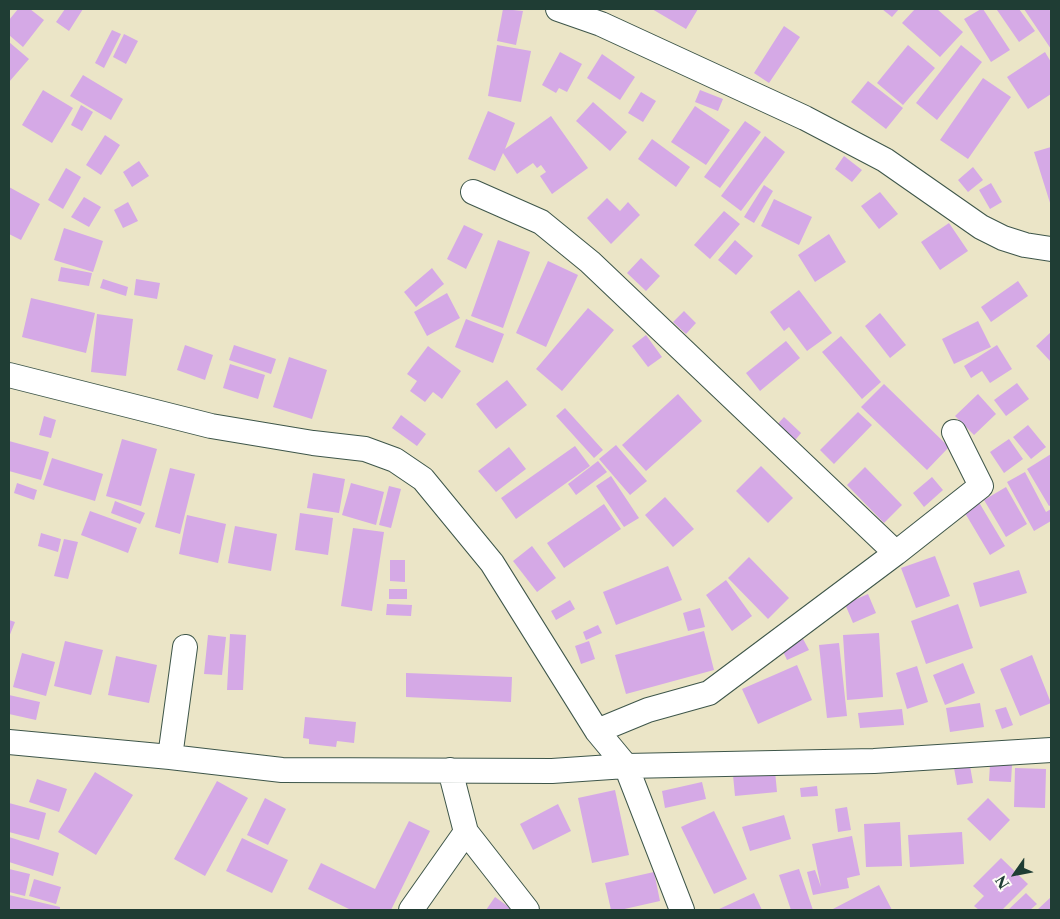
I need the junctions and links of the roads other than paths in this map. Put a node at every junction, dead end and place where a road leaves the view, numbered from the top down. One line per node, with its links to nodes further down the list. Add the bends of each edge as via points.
1 (558, 9): 2 (street)
2 (605, 16): 4 (street, via 885,160 981,227 1025,245)
3 (473, 192): 7 (street, via 541,222 590,262)
4 (1051, 248)
5 (9, 375): 9 (street, via 211,426 365,449 395,460 423,479 492,563)
6 (954, 432): 7 (street, via 981,486)
7 (896, 553): 9 (street, via 709,693 648,710)
8 (184, 647): 12 (street)
9 (597, 731): 13 (street)
10 (9, 742): 12 (street)
11 (1051, 750): 13 (street, via 874,761)
12 (170, 757): 14 (street, via 282,770)
13 (626, 766): 14 (street, via 552,771); 18 (street)
14 (450, 770): 15 (street)
15 (466, 832): 16 (street); 17 (street)
16 (411, 910)
17 (527, 910)
18 (682, 910)

